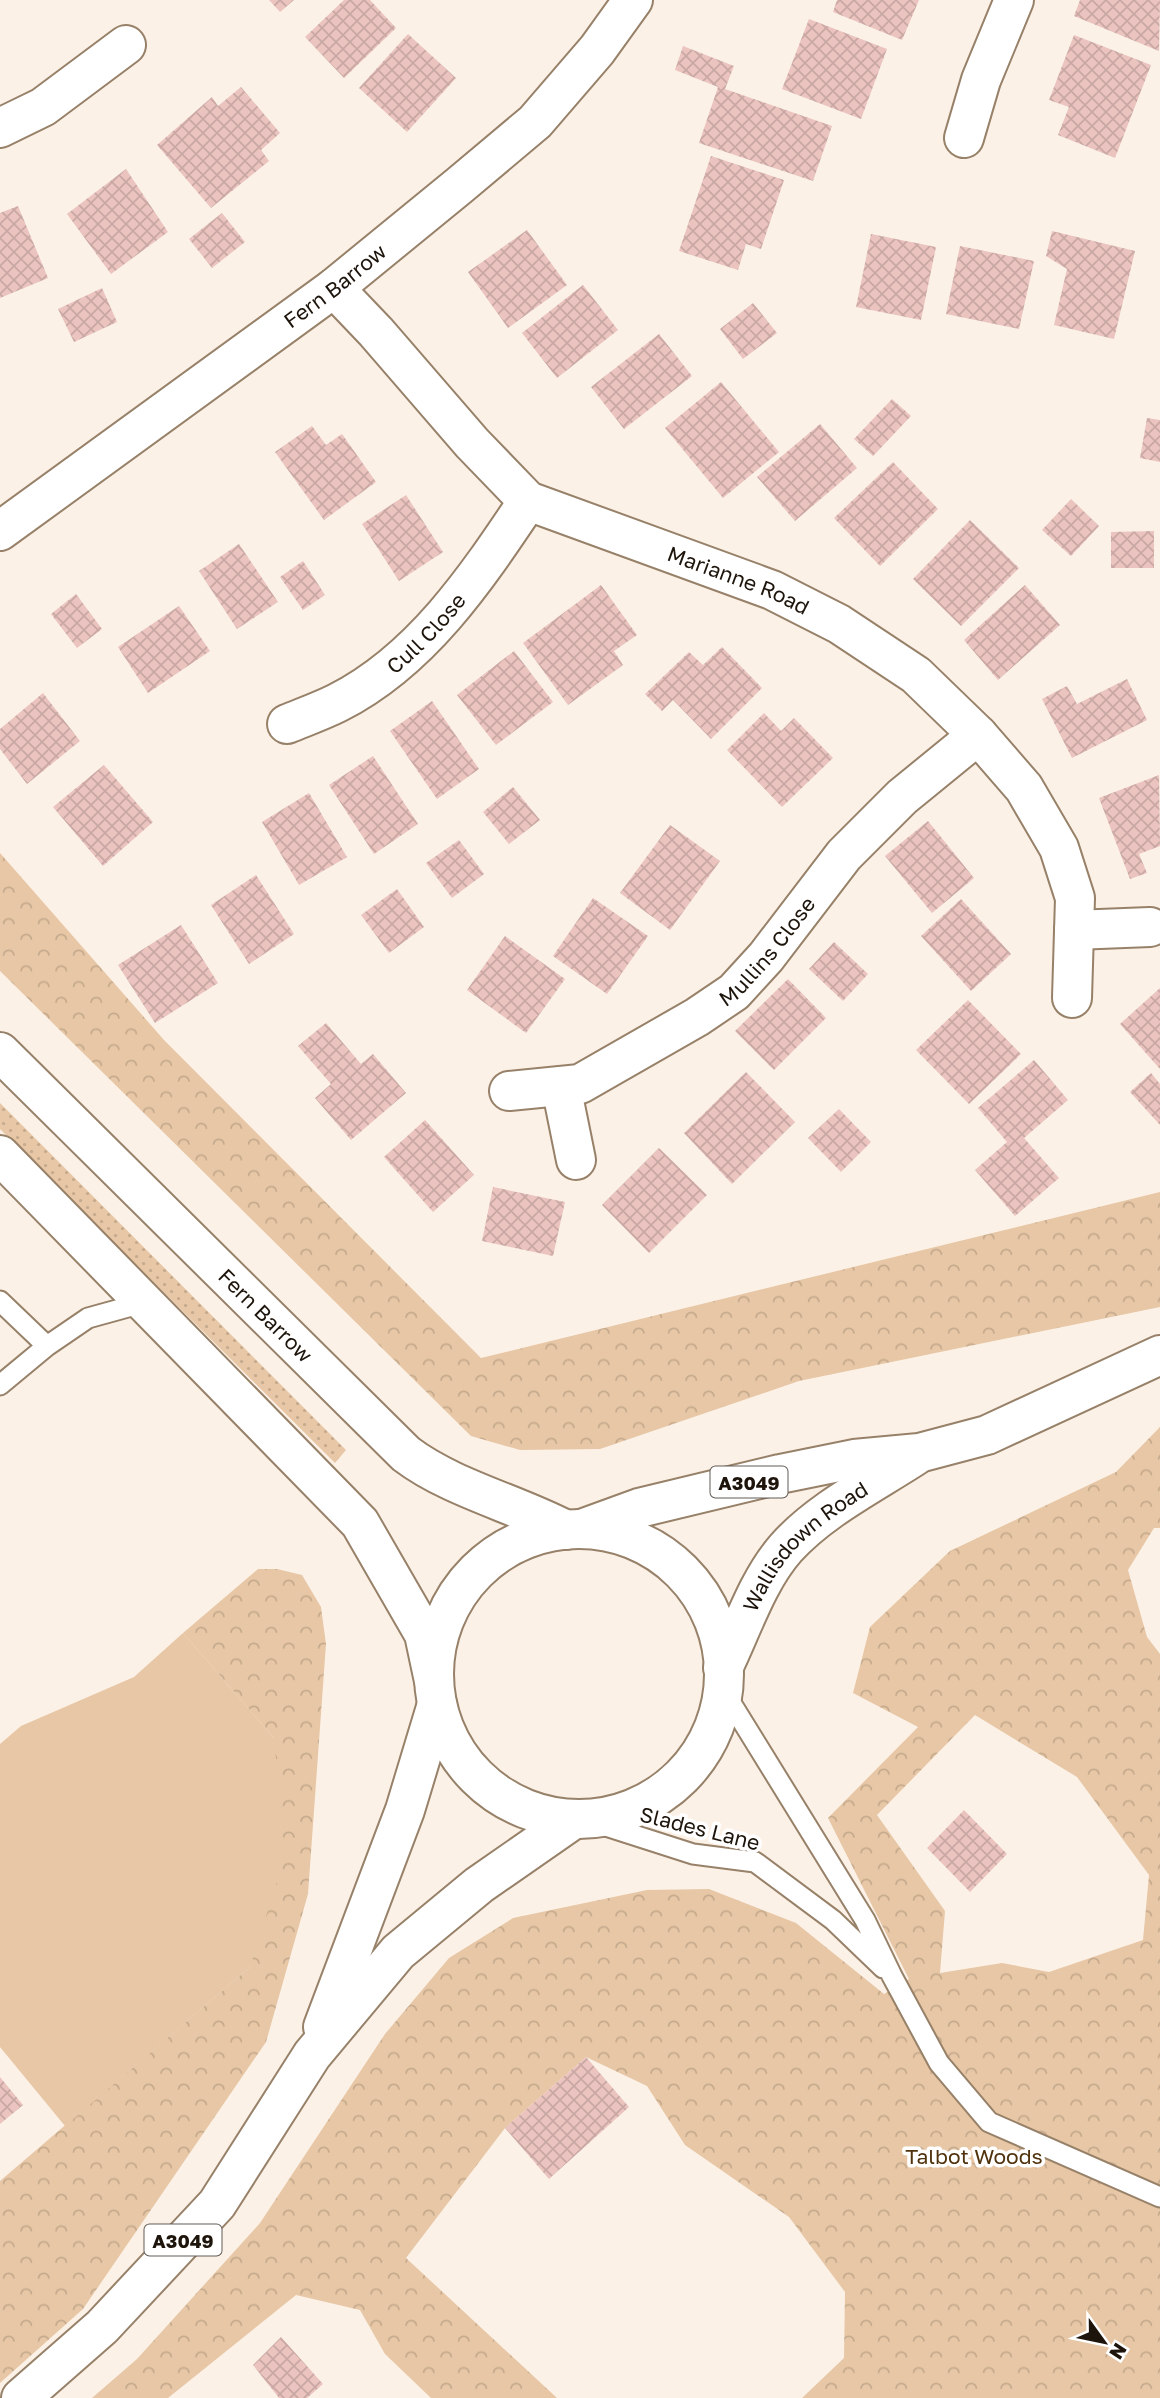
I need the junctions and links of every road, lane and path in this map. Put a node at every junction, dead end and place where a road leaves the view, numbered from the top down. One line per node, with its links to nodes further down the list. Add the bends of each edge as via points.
1 (634, 0): 6 (street, Fern Barrow, via 535,122)
2 (1014, 0): 5 (street, via 981,80)
3 (126, 45): 4 (street, via 43,107)
4 (0, 128)
5 (964, 138)
6 (334, 288): 7 (street, Marianne Road); 8 (street, Fern Barrow)
7 (528, 501): 9 (street, Cull Close, via 480,573 430,633 339,702); 10 (street, Marianne Road, via 772,590 839,624 916,675)
8 (0, 531)
9 (287, 724)
10 (978, 735): 12 (street, Marianne Road, via 1024,788 1059,848 1075,898); 15 (street, Mullins Close, via 902,797 844,855 734,992 580,1084)
11 (1150, 927): 12 (street)
12 (1074, 930): 13 (street, Marianne Road)
13 (1073, 998)
14 (0, 1052): 25 (street, Fern Barrow, via 406,1454 439,1477)
15 (561, 1086): 16 (street, Mullins Close); 18 (street)
16 (509, 1091)
17 (0, 1155): 20 (street)
18 (576, 1160)
19 (0, 1301): 21 (lane)
20 (146, 1302): 21 (lane, via 88,1318); 27 (street, via 360,1524 424,1634)
21 (47, 1346): 23 (lane)
22 (1160, 1355): 24 (street, Wallisdown Road / A3049, via 987,1435)
23 (0, 1385)
24 (919, 1453): 25 (street, Wallisdown Road / A3049, via 780,1474 639,1508); 26 (street, Wallisdown Road / A3049, via 815,1522 786,1548 764,1581)
25 (574, 1529): 26 (street, via 637,1541 679,1569 714,1620); 27 (street, via 539,1534 513,1545 469,1579 440,1632)
26 (723, 1679): 28 (street, Wallisdown Road, via 710,1735 687,1771 668,1789 629,1810); 29 (lane, Slades Lane, via 865,1920)
27 (435, 1692): 28 (street, via 452,1745 482,1782 525,1809); 30 (street, A3049, via 405,1810)
28 (579, 1819): 29 (lane, Slades Lane, via 694,1854 755,1862 834,1920); 30 (street, A3049, via 439,1915 398,1952)
29 (891, 1976): 31 (lane, Slades Lane, via 939,2063 989,2122)
30 (312, 2055): 32 (street, A3049, via 217,2204 102,2327)
31 (1160, 2197)
32 (21, 2398)

